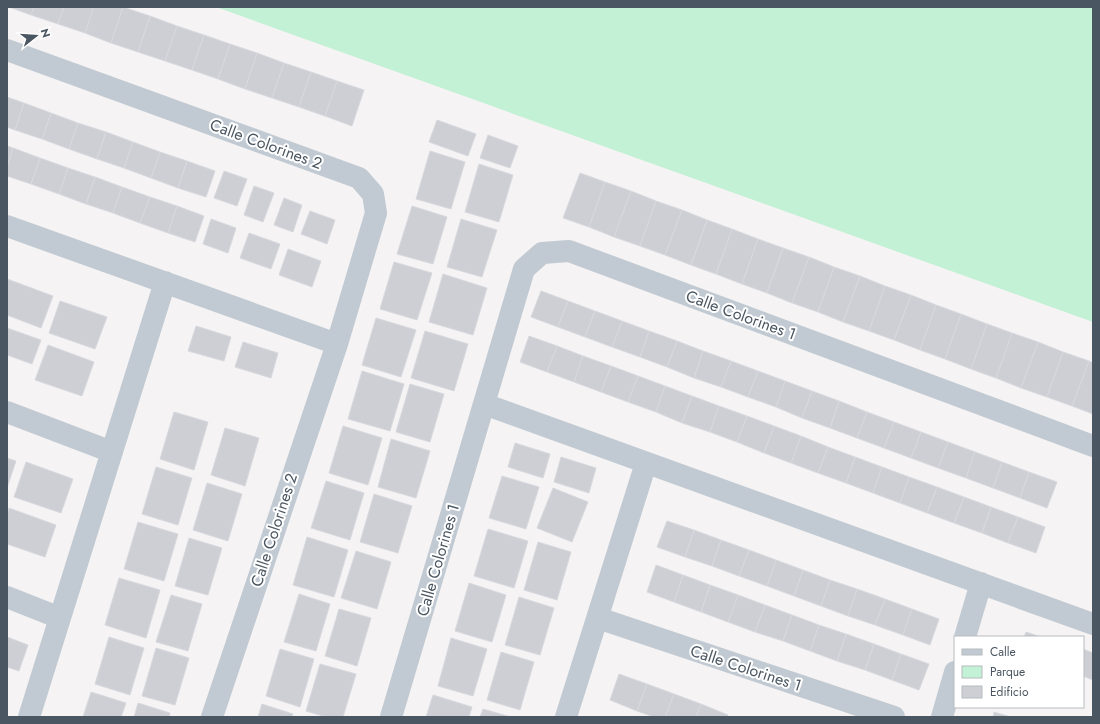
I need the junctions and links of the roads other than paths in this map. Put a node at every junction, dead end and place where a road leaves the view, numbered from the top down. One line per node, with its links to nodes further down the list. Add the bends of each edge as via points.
1 (7, 50): 4 (street, Calle Colorines 2, via 359,178 373,194 376,213)
2 (7, 226): 3 (street)
3 (165, 282): 4 (street); 8 (street)
4 (337, 344): 18 (street, Calle Colorines 2)
5 (484, 404): 7 (street, Calle Colorines 1, via 524,269 542,253 569,251); 9 (street); 19 (street, Calle Colorines 1)
6 (7, 412): 8 (street)
7 (1093, 446)
8 (112, 452): 12 (street)
9 (646, 463): 10 (street); 13 (street)
10 (981, 583): 14 (street); 15 (street)
11 (7, 597): 12 (street)
12 (60, 618): 17 (street)
13 (598, 618): 20 (street); 21 (street, Calle Colorines 1)
14 (1093, 624)
15 (965, 636)
16 (954, 675): 22 (street)
17 (29, 717)
18 (212, 717)
19 (391, 717)
20 (566, 717)
21 (894, 717)
22 (942, 717)

